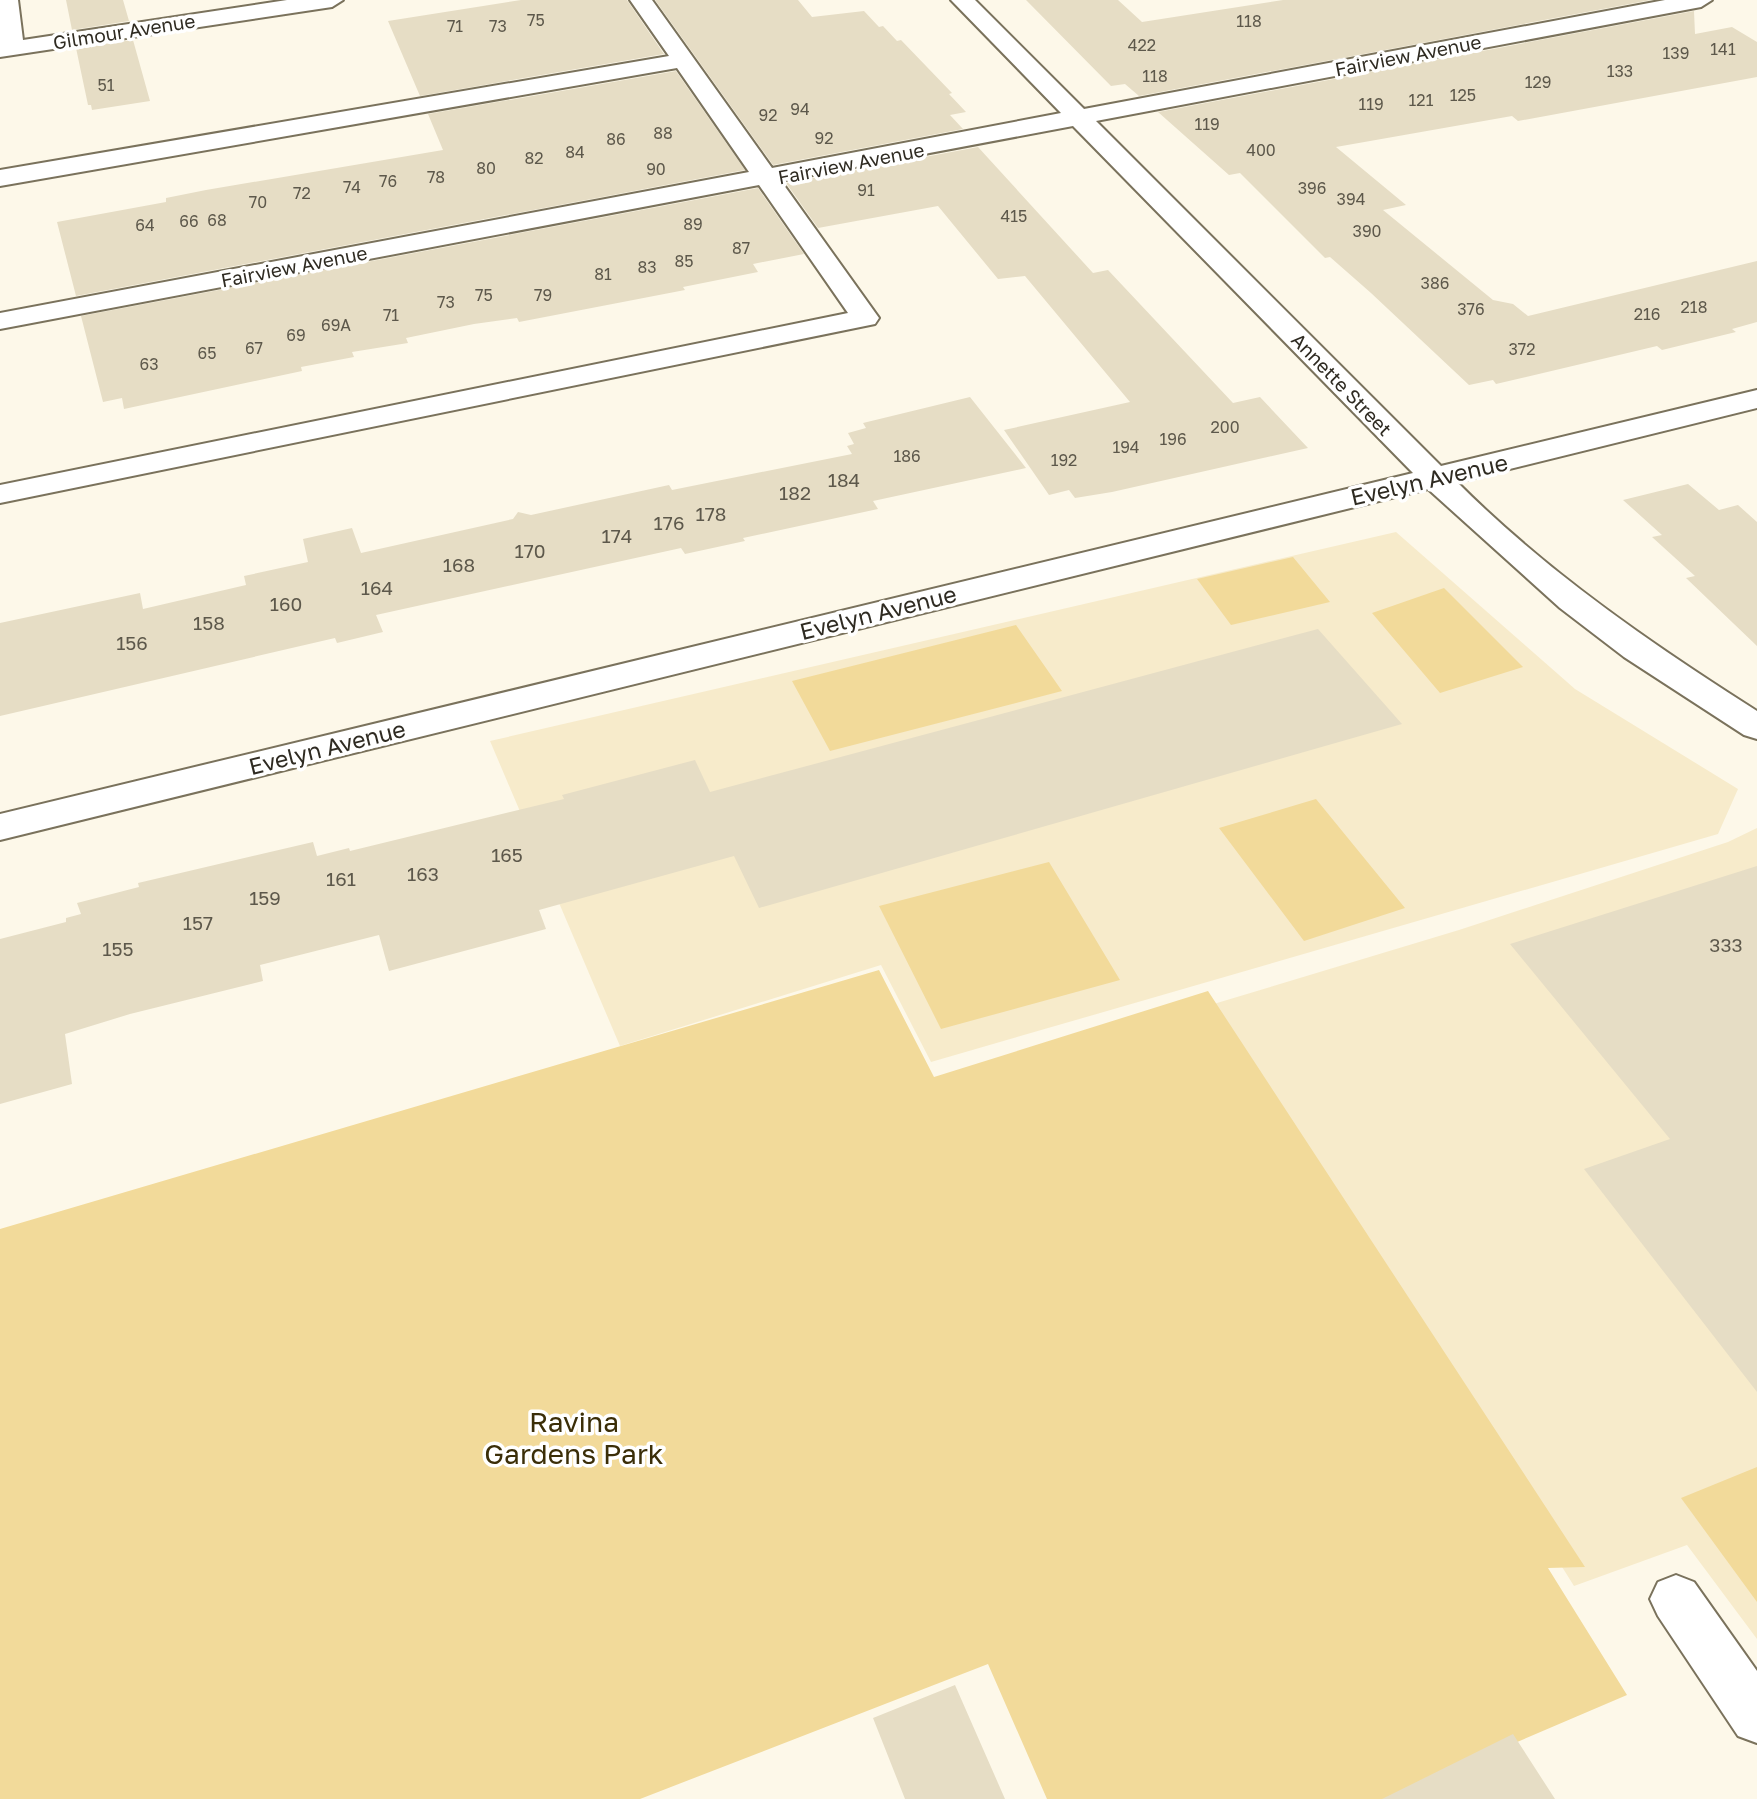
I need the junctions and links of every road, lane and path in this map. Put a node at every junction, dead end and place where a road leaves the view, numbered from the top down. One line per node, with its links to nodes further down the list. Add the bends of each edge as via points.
1 (7, 0): 6 (street, via 13,30)
2 (332, 0): 6 (street, Gilmour Avenue)
3 (642, 0): 7 (street)
4 (962, 0): 8 (street, Annette Street)
5 (1701, 0): 8 (street, Fairview Avenue)
6 (6, 49)
7 (685, 60): 9 (street); 10 (street)
8 (1081, 118): 10 (street, Fairview Avenue); 13 (street, Annette Street)
9 (0, 178)
10 (766, 179): 11 (street, Fairview Avenue); 14 (street, via 865,318)
11 (0, 321)
12 (1757, 399): 13 (street, Evelyn Avenue)
13 (1434, 477): 15 (street, Annette Street, via 1572,601 1636,649); 16 (street, Evelyn Avenue)
14 (0, 494)
15 (1757, 727)
16 (0, 827)
17 (1676, 1599): 18 (street)
18 (1757, 1717)

